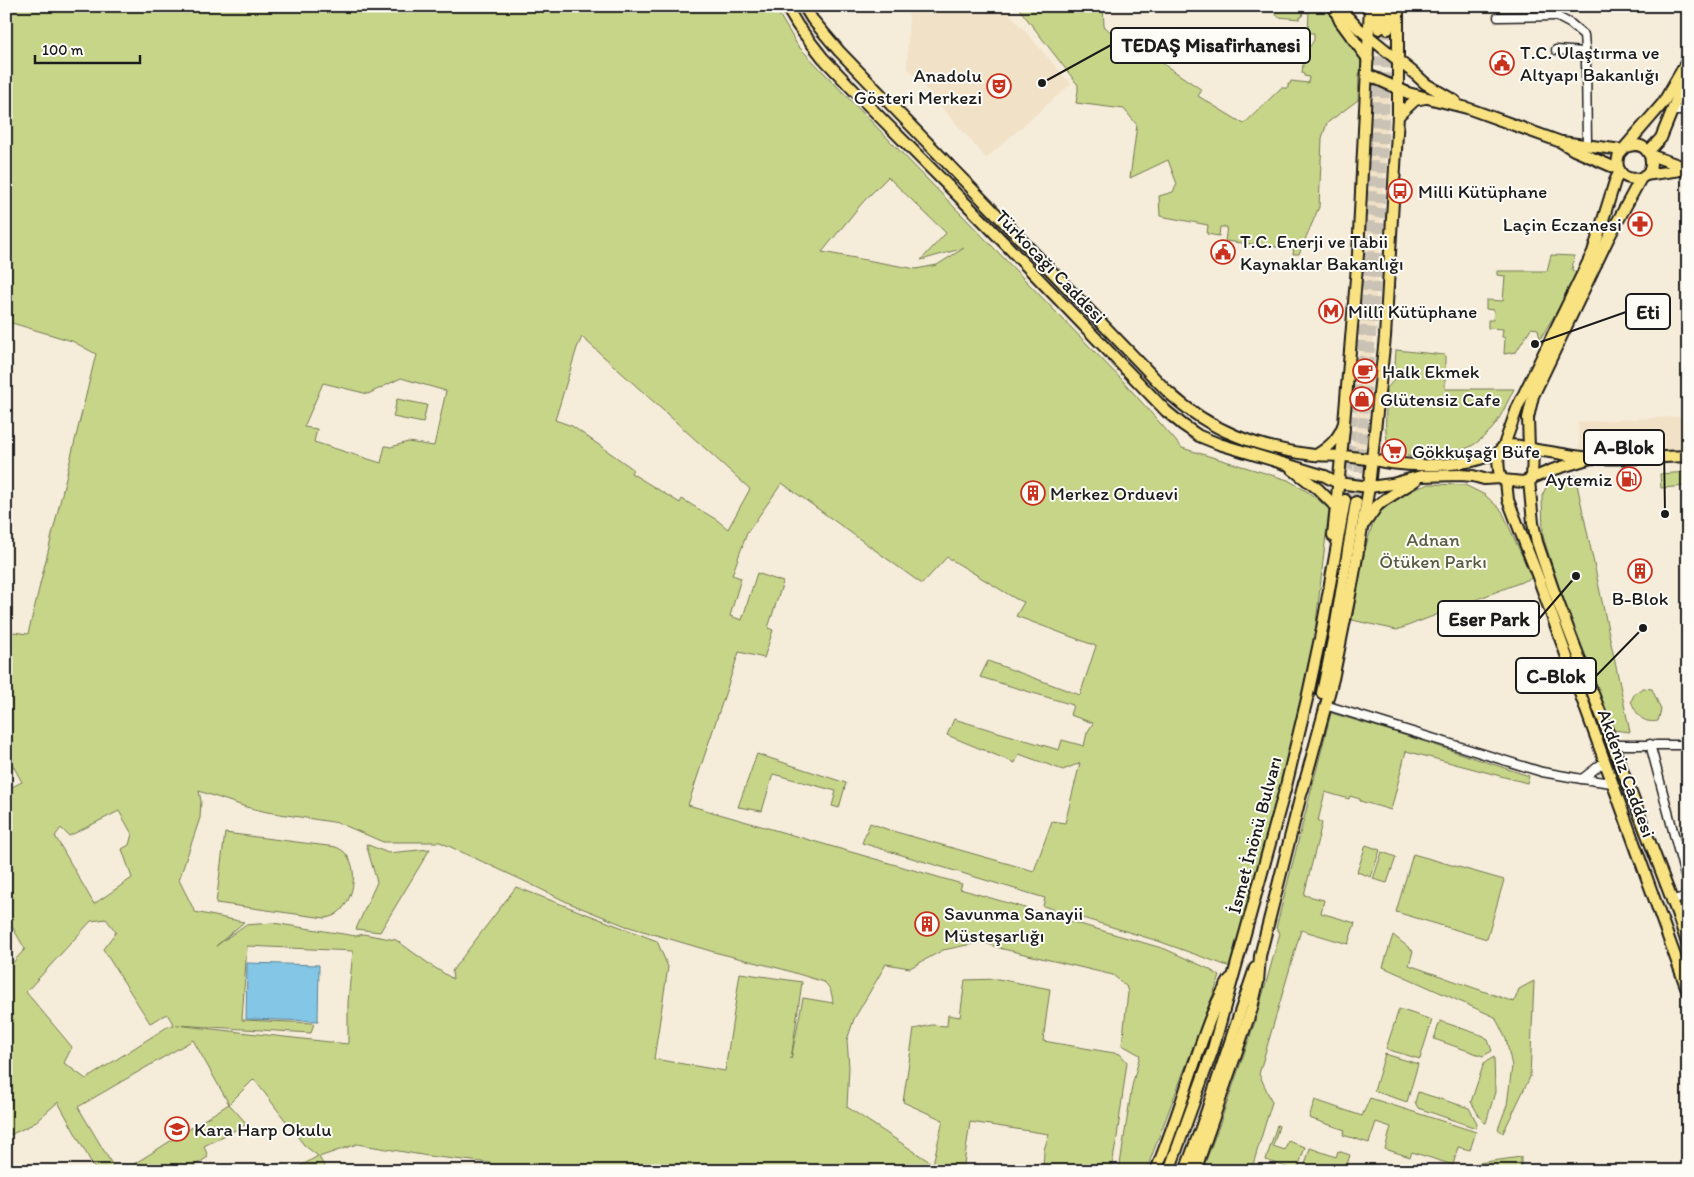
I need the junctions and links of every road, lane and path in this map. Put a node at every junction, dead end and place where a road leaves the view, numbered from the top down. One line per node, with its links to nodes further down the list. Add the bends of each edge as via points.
1 (786, 6): 13 (main road, Türkocağı Caddesi)
2 (804, 6): 11 (main road, Türkocağı Caddesi)
3 (1334, 6): 17 (main road, via 1340,21)
4 (1338, 6): 14 (main road)
5 (1370, 6): 14 (main road)
6 (1379, 6): 7 (main road, via 1384,29)
7 (1389, 6)
8 (1398, 6): 19 (main road)
9 (1549, 6): 10 (street)
10 (1556, 16): 12 (street); 16 (street, via 1584,35)
11 (812, 18): 13 (main road); 34 (main road, Türkocağı Caddesi, via 839,51)
12 (1498, 18)
13 (798, 26): 36 (main road, Türkocağı Caddesi, via 857,94)
14 (1370, 37): 17 (main road); 19 (main road)
15 (1556, 50): 16 (street)
16 (1584, 52): 28 (street)
17 (1368, 59): 20 (main road)
18 (1687, 60): 25 (main road); 29 (main road, via 1662,104)
19 (1399, 62): 21 (main road); 23 (main road, via 1426,84)
20 (1368, 75): 21 (main road); 38 (main road)
21 (1398, 89): 22 (main road); 26 (main road)
22 (1428, 98): 23 (main road); 26 (main road, via 1415,100)
23 (1467, 108): 27 (main road)
24 (1688, 111): 25 (street)
25 (1672, 112): 30 (main road, via 1661,138)
26 (1398, 116): 45 (main road, via 1385,337)
27 (1561, 142): 28 (main road); 32 (main road)
28 (1587, 145): 29 (main road)
29 (1624, 148): 30 (main road, via 1637,145); 32 (main road, via 1617,159)
30 (1649, 154): 31 (main road); 33 (main road, via 1651,166)
31 (1688, 169): 33 (main road)
32 (1619, 170): 33 (main road, via 1630,179); 40 (main road, via 1594,252 1518,406)
33 (1643, 177): 39 (main road, via 1608,239 1533,396 1528,418)
34 (1005, 223): 35 (main road, Türkocağı Caddesi); 36 (main road)
35 (1013, 232): 37 (main road); 41 (main road, Türkocağı Caddesi, via 1168,392 1196,416 1257,443)
36 (998, 237): 37 (main road, Türkocağı Caddesi)
37 (1006, 246): 46 (main road, Türkocağı Caddesi, via 1183,425 1219,444)
38 (1344, 424): 41 (main road, via 1333,442); 42 (main road)
39 (1531, 449): 40 (main road, via 1511,445); 44 (main road); 49 (main road)
40 (1501, 451): 45 (main road, Türkocağı Caddesi, via 1468,462 1430,465); 48 (main road, via 1499,470)
41 (1316, 455): 42 (main road, Türkocağı Caddesi)
42 (1342, 456): 45 (main road, Türkocağı Caddesi); 50 (main road)
43 (1688, 456): 44 (main road)
44 (1592, 458): 49 (main road)
45 (1372, 459): 51 (main road)
46 (1287, 465): 50 (main road, Türkocağı Caddesi); 54 (main road)
47 (1421, 476): 48 (main road, Türkocağı Caddesi); 51 (main road, Türkocağı Caddesi); 55 (main road, via 1382,501)
48 (1503, 479): 49 (main road); 61 (main road, Akdeniz Caddesi)
49 (1531, 480): 59 (main road, Akdeniz Caddesi, via 1537,542)
50 (1338, 483): 51 (main road, Türkocağı Caddesi); 54 (main road)
51 (1369, 487): 55 (main road)
52 (1345, 500): 56 (main road, İsmet İnönü Bulvarı)
53 (1356, 502): 64 (main road, İsmet İnönü Bulvarı, via 1334,635)
54 (1336, 507): 56 (main road)
55 (1363, 525): 57 (main road)
56 (1322, 629): 74 (main road, İsmet İnönü Bulvarı, via 1286,786)
57 (1325, 705): 62 (street, via 1542,772); 64 (main road)
58 (1650, 744): 59 (street); 60 (street); 65 (street)
59 (1612, 745): 67 (main road, Akdeniz Caddesi)
60 (1688, 745)
61 (1604, 762): 62 (street); 63 (main road, Akdeniz Caddesi)
62 (1582, 779): 63 (street)
63 (1612, 783): 68 (main road, Akdeniz Caddesi)
64 (1303, 789): 73 (main road, İsmet İnönü Bulvarı)
65 (1688, 887)
66 (1688, 897): 67 (street)
67 (1671, 900): 68 (main road); 70 (main road, Akdeniz Caddesi)
68 (1657, 905): 71 (main road, Akdeniz Caddesi)
69 (1688, 911): 70 (street)
70 (1677, 913): 71 (main road); 72 (main road, Akdeniz Caddesi)
71 (1662, 918): 75 (main road, Akdeniz Caddesi)
72 (1688, 946)
73 (1260, 956): 76 (main road); 82 (main road, via 1252,1008)
74 (1236, 969): 77 (main road, via 1210,1017); 78 (main road); 79 (main road, İsmet İnönü Bulvarı, via 1213,1049)
75 (1688, 992)
76 (1223, 1062): 80 (main road); 81 (main road)
77 (1156, 1171)
78 (1161, 1171)
79 (1170, 1171)
80 (1180, 1171)
81 (1185, 1171)
82 (1195, 1171)

